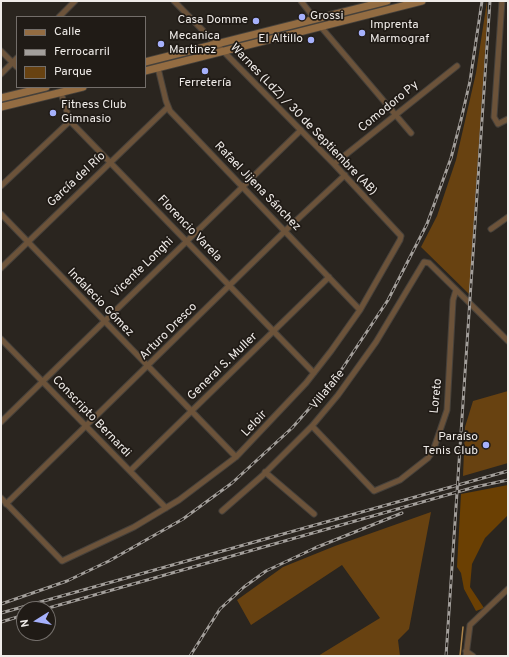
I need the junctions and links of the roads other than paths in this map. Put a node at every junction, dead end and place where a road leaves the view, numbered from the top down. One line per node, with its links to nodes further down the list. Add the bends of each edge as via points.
1 (75, 1): 7 (street)
2 (174, 1): 10 (street, Warnes (LdZ) / 30 de Septiembre (AB))
3 (301, 1): 8 (street)
4 (387, 1): 8 (main road)
5 (422, 1): 9 (main road)
6 (502, 1): 28 (street, via 494,118 498,124)
7 (60, 16)
8 (316, 19): 10 (main road)
9 (321, 27): 12 (main road); 27 (street)
10 (215, 44): 12 (street, Warnes (LdZ) / 30 de Septiembre (AB)); 15 (main road)
11 (1, 51): 14 (street)
12 (222, 51): 18 (main road); 30 (street, Warnes (LdZ) / 30 de Septiembre (AB))
13 (16, 59): 14 (street)
14 (12, 62): 16 (street); 20 (street)
15 (146, 62)
16 (16, 66)
17 (457, 66): 27 (street, Comodoro Py)
18 (158, 68): 19 (main road); 26 (street, Rafael Jijena Sánchez)
19 (146, 71)
20 (1, 74)
21 (37, 88): 24 (main road)
22 (79, 88): 23 (main road)
23 (61, 93): 25 (main road); 29 (street, Florencio Varela)
24 (1, 98)
25 (1, 107)
26 (168, 107): 32 (street, García del Río); 36 (street, Rafael Jijena Sánchez)
27 (396, 115): 31 (street); 33 (street, Comodoro Py)
28 (508, 119)
29 (70, 122): 32 (street, Florencio Varela); 35 (street)
30 (300, 130): 33 (street, Warnes (LdZ) / 30 de Septiembre (AB)); 36 (street, Vicente Longhi)
31 (411, 133)
32 (111, 163): 42 (street, Florencio Varela); 43 (street, García del Río)
33 (334, 164): 34 (street, Warnes (LdZ) / 30 de Septiembre (AB))
34 (345, 175): 39 (street, Arturo Dresco); 41 (street, Warnes (LdZ) / 30 de Septiembre (AB))
35 (1, 186)
36 (242, 186): 39 (street, Rafael Jijena Sánchez); 42 (street, Vicente Longhi)
37 (1, 214): 43 (street, Indalecio Gómez)
38 (508, 217): 40 (street)
39 (286, 230): 45 (street, Rafael Jijena Sánchez); 46 (street, Arturo Dresco)
40 (491, 230)
41 (401, 236): 48 (street, Leloir)
42 (186, 240): 46 (street, Florencio Varela); 49 (street, Vicente Longhi)
43 (27, 242): 44 (street, García del Río); 49 (street, Indalecio Gómez)
44 (1, 268)
45 (329, 277): 48 (street, Rafael Jijena Sánchez); 50 (street, General S. Muller)
46 (231, 285): 50 (street, Florencio Varela); 53 (street, Arturo Dresco)
47 (456, 290): 52 (street); 58 (street, Villafañe, via 429,263 424,262 369,352); 58 (street, Loreto, via 453,300 447,410 433,451 428,458 400,480 381,490 372,490)
48 (360, 310): 54 (street, Leloir)
49 (103, 321): 53 (street, Indalecio Gómez); 55 (street, Vicente Longhi)
50 (274, 330): 54 (street, Florencio Varela); 56 (street, General S. Muller)
51 (1, 339): 55 (street, Conscripto Bernardi)
52 (508, 342)
53 (148, 367): 56 (street, Indalecio Gómez); 59 (street, Arturo Dresco)
54 (314, 373): 60 (street, Leloir)
55 (42, 381): 57 (street, Vicente Longhi); 59 (street, Conscripto Bernardi)
56 (193, 410): 60 (street, Indalecio Gómez); 61 (street, General S. Muller)
57 (1, 422)
58 (312, 426): 62 (street, Villafañe)
59 (86, 427): 61 (street, Conscripto Bernardi); 64 (street, Arturo Dresco)
60 (236, 457): 65 (street, Leloir)
61 (130, 472): 65 (street, Conscripto Bernardi)
62 (265, 472): 66 (street, Villafañe); 67 (street)
63 (1, 498): 64 (street)
64 (6, 504): 65 (street, Leloir, via 62,561 124,532)
65 (166, 508)
66 (222, 511)
67 (314, 514)
68 (508, 589): 69 (street, via 469,627)
69 (466, 654): 70 (street)
70 (473, 656)

